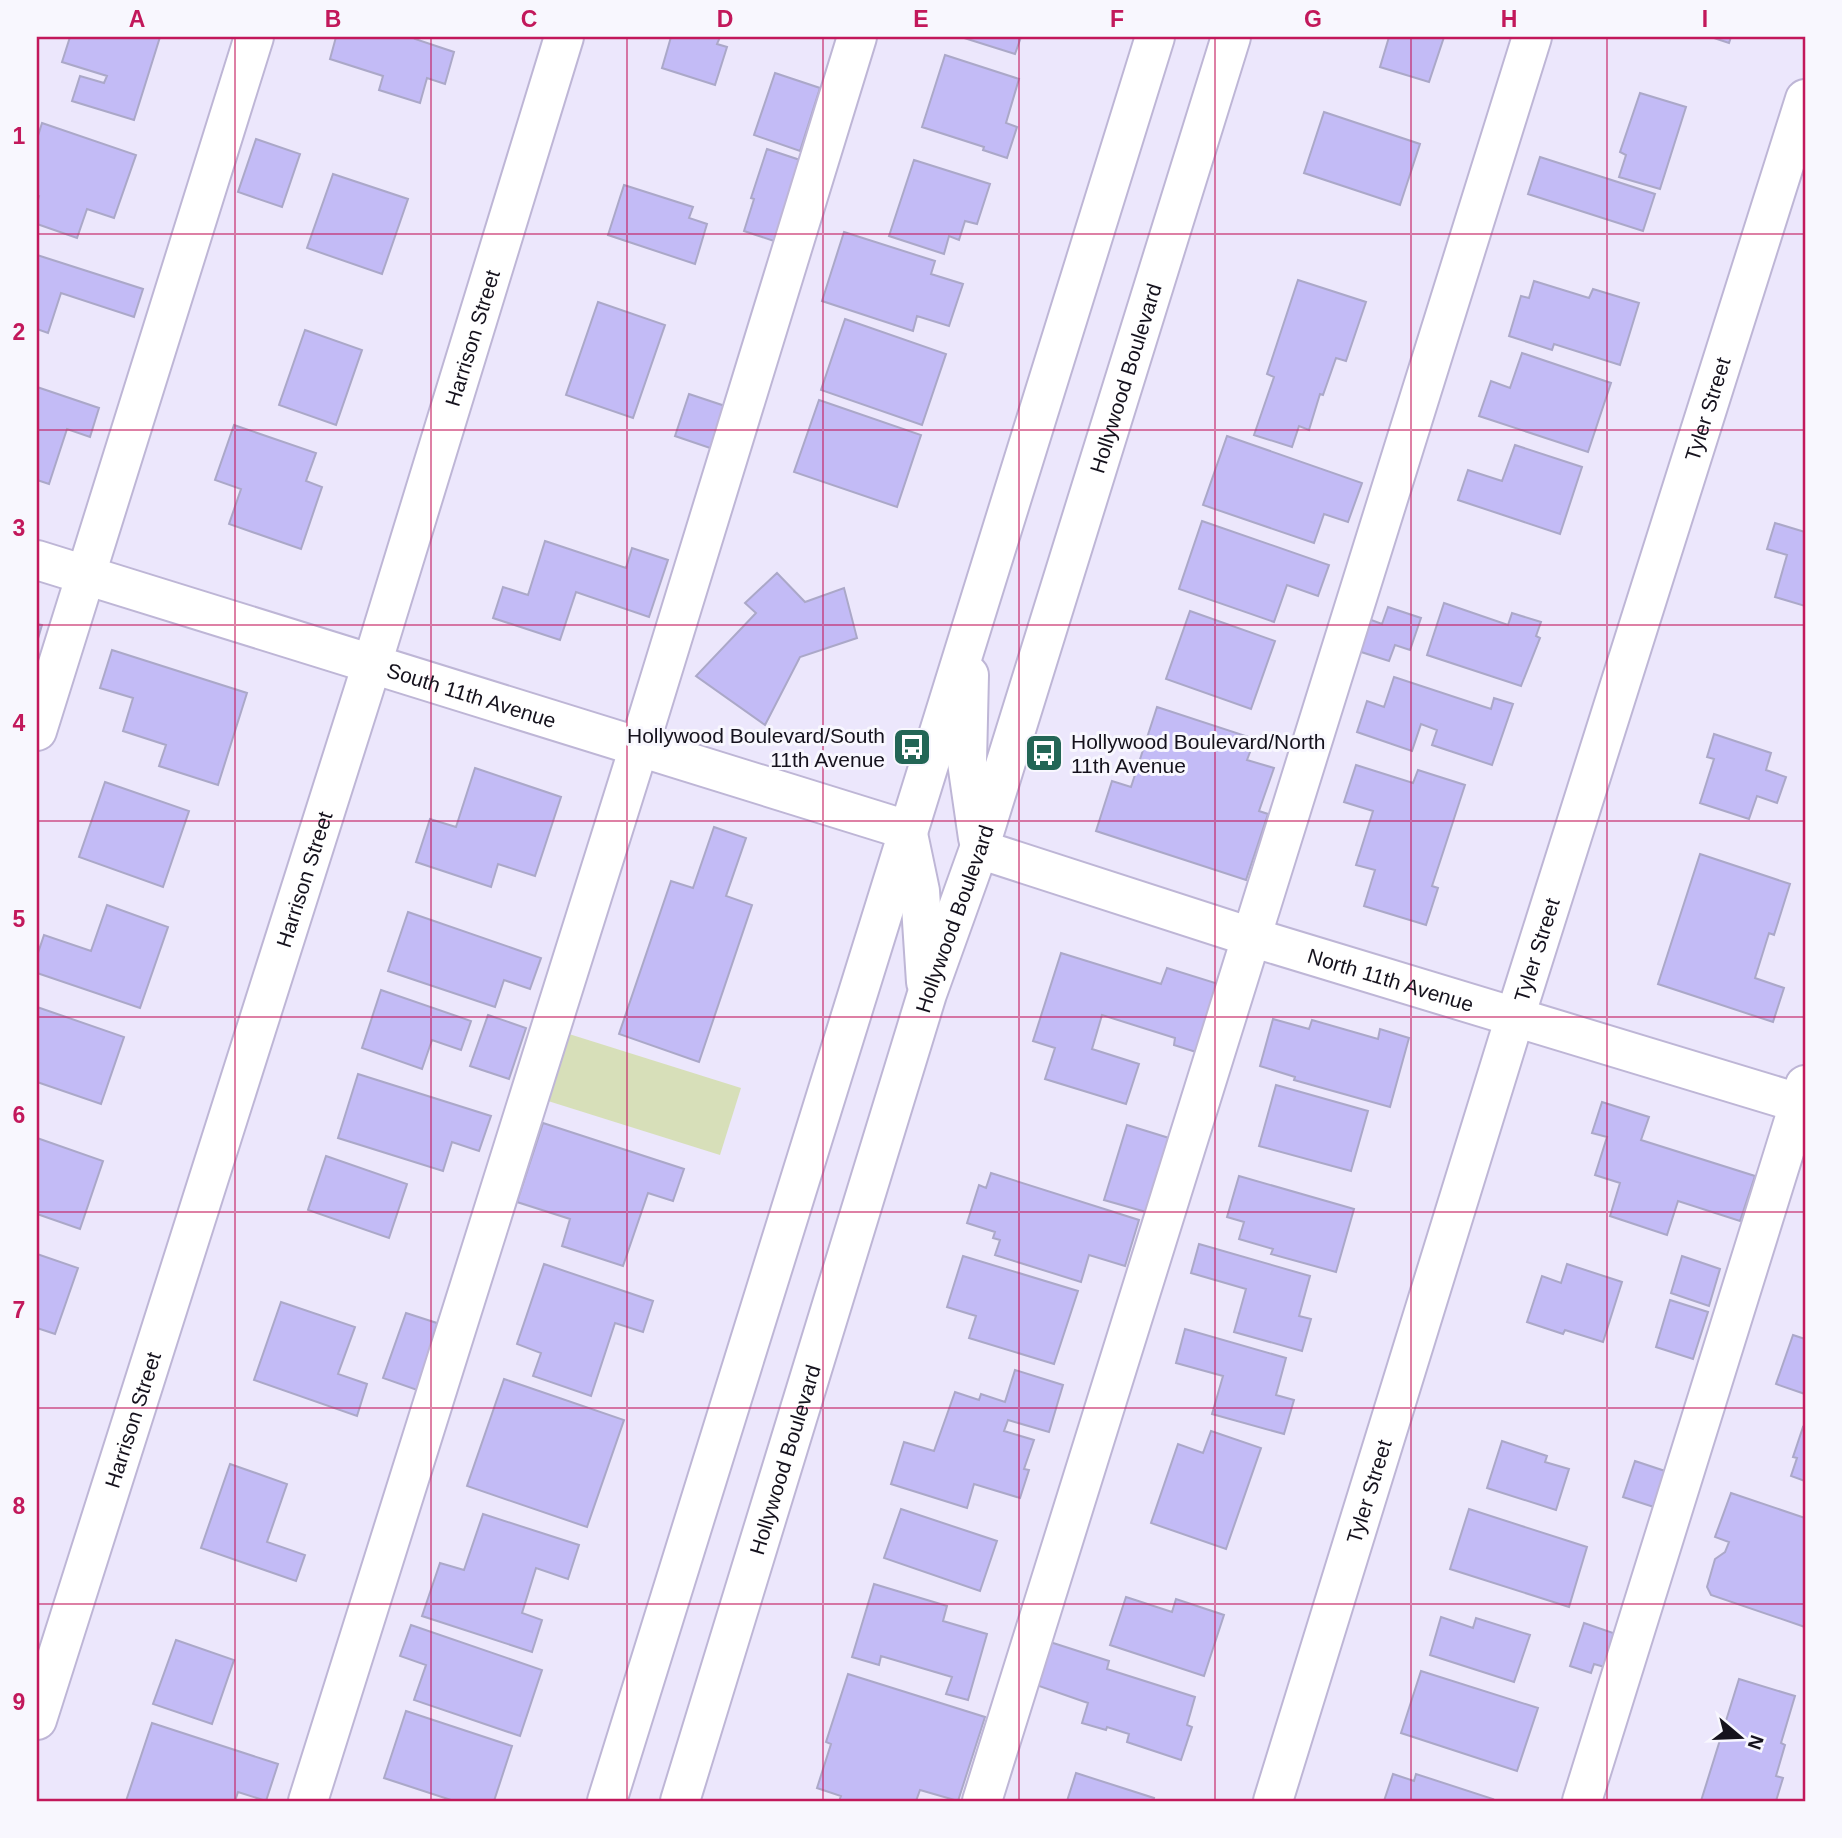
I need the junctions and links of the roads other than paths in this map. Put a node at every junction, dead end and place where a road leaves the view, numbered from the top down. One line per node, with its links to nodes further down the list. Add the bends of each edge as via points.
1 (254, 37): 9 (street)
2 (564, 37): 11 (street, Harrison Street)
3 (857, 37): 13 (street)
4 (1155, 37): 10 (street)
5 (1231, 37): 15 (street, Hollywood Boulevard)
6 (1532, 37): 16 (street)
7 (1805, 99): 18 (street, Tyler Street)
8 (37, 560): 9 (street, South 11th Avenue)
9 (85, 575): 11 (street, South 11th Avenue); 12 (street)
10 (975, 614): 14 (street); 15 (street, via 967,696 967,762)
11 (372, 664): 13 (street, South 11th Avenue); 20 (street, Harrison Street)
12 (37, 731)
13 (639, 747): 14 (street, South 11th Avenue); 21 (street)
14 (907, 830): 17 (street, via 920,891); 22 (street)
15 (979, 849): 16 (street, North 11th Avenue); 17 (street, Hollywood Boulevard)
16 (1251, 937): 18 (street, North 11th Avenue); 24 (street)
17 (927, 994): 23 (street, Hollywood Boulevard)
18 (1515, 1017): 19 (street, North 11th Avenue); 25 (street, Tyler Street)
19 (1803, 1098): 26 (street)
20 (37, 1720)
21 (308, 1801)
22 (607, 1801)
23 (680, 1801)
24 (982, 1801)
25 (1273, 1801)
26 (1582, 1801)

